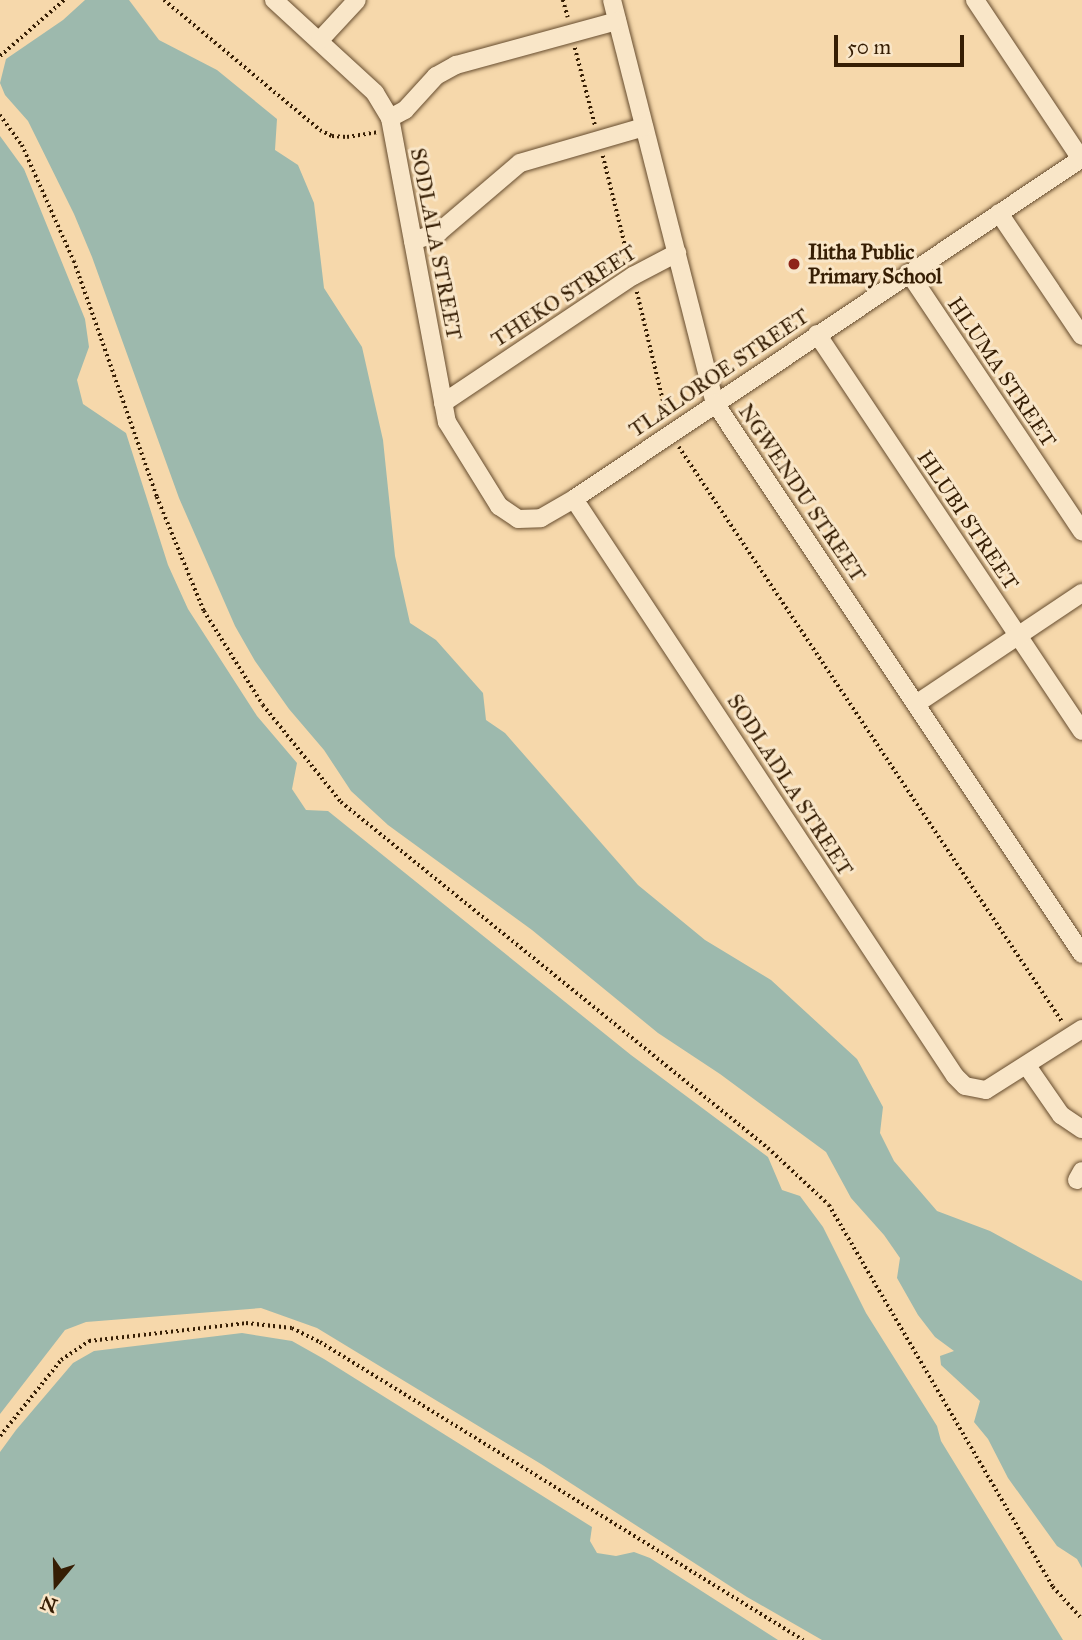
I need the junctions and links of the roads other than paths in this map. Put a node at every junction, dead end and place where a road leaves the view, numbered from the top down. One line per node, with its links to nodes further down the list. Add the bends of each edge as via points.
1 (274, 0): 6 (street, SODLALA STREET)
2 (357, 0): 6 (street)
3 (612, 0): 5 (street, NGWENDU STREET)
4 (975, 0): 9 (street)
5 (617, 21): 7 (street, via 443,71 405,110); 8 (street, NGWENDU STREET)
6 (320, 40): 7 (street, SODLALA STREET, via 375,93)
7 (390, 118): 11 (street, SODLALA STREET)
8 (644, 127): 11 (street, via 520,163 439,232); 12 (street, NGWENDU STREET)
9 (1081, 159): 10 (street, TLALOROE STREET)
10 (999, 213): 13 (street, TLALOROE STREET); 15 (street)
11 (412, 241): 16 (street, SODLALA STREET)
12 (677, 253): 16 (street, THEKO STREET, via 633,276); 17 (street, NGWENDU STREET)
13 (909, 273): 14 (street, TLALOROE STREET); 20 (street, HLUMA STREET)
14 (817, 334): 17 (street, TLALOROE STREET); 22 (street, HLUBI STREET)
15 (1082, 336)
16 (443, 403): 19 (street, SODLALA STREET, via 453,435 493,497 507,515)
17 (715, 403): 18 (street, TLALOROE STREET); 23 (street, NGWENDU STREET)
18 (574, 499): 19 (street, TLALOROE STREET, via 541,518); 27 (street, SODLADLA STREET, via 955,1076 974,1089 986,1090)
19 (518, 519)
20 (1082, 531)
21 (1082, 593): 22 (street)
22 (1018, 635): 23 (street); 24 (street, HLUBI STREET)
23 (916, 704): 25 (street, NGWENDU STREET)
24 (1082, 731)
25 (1082, 954)
26 (1077, 1033): 27 (street)
27 (1027, 1066): 28 (street, via 1061,1115)
28 (1082, 1129)

